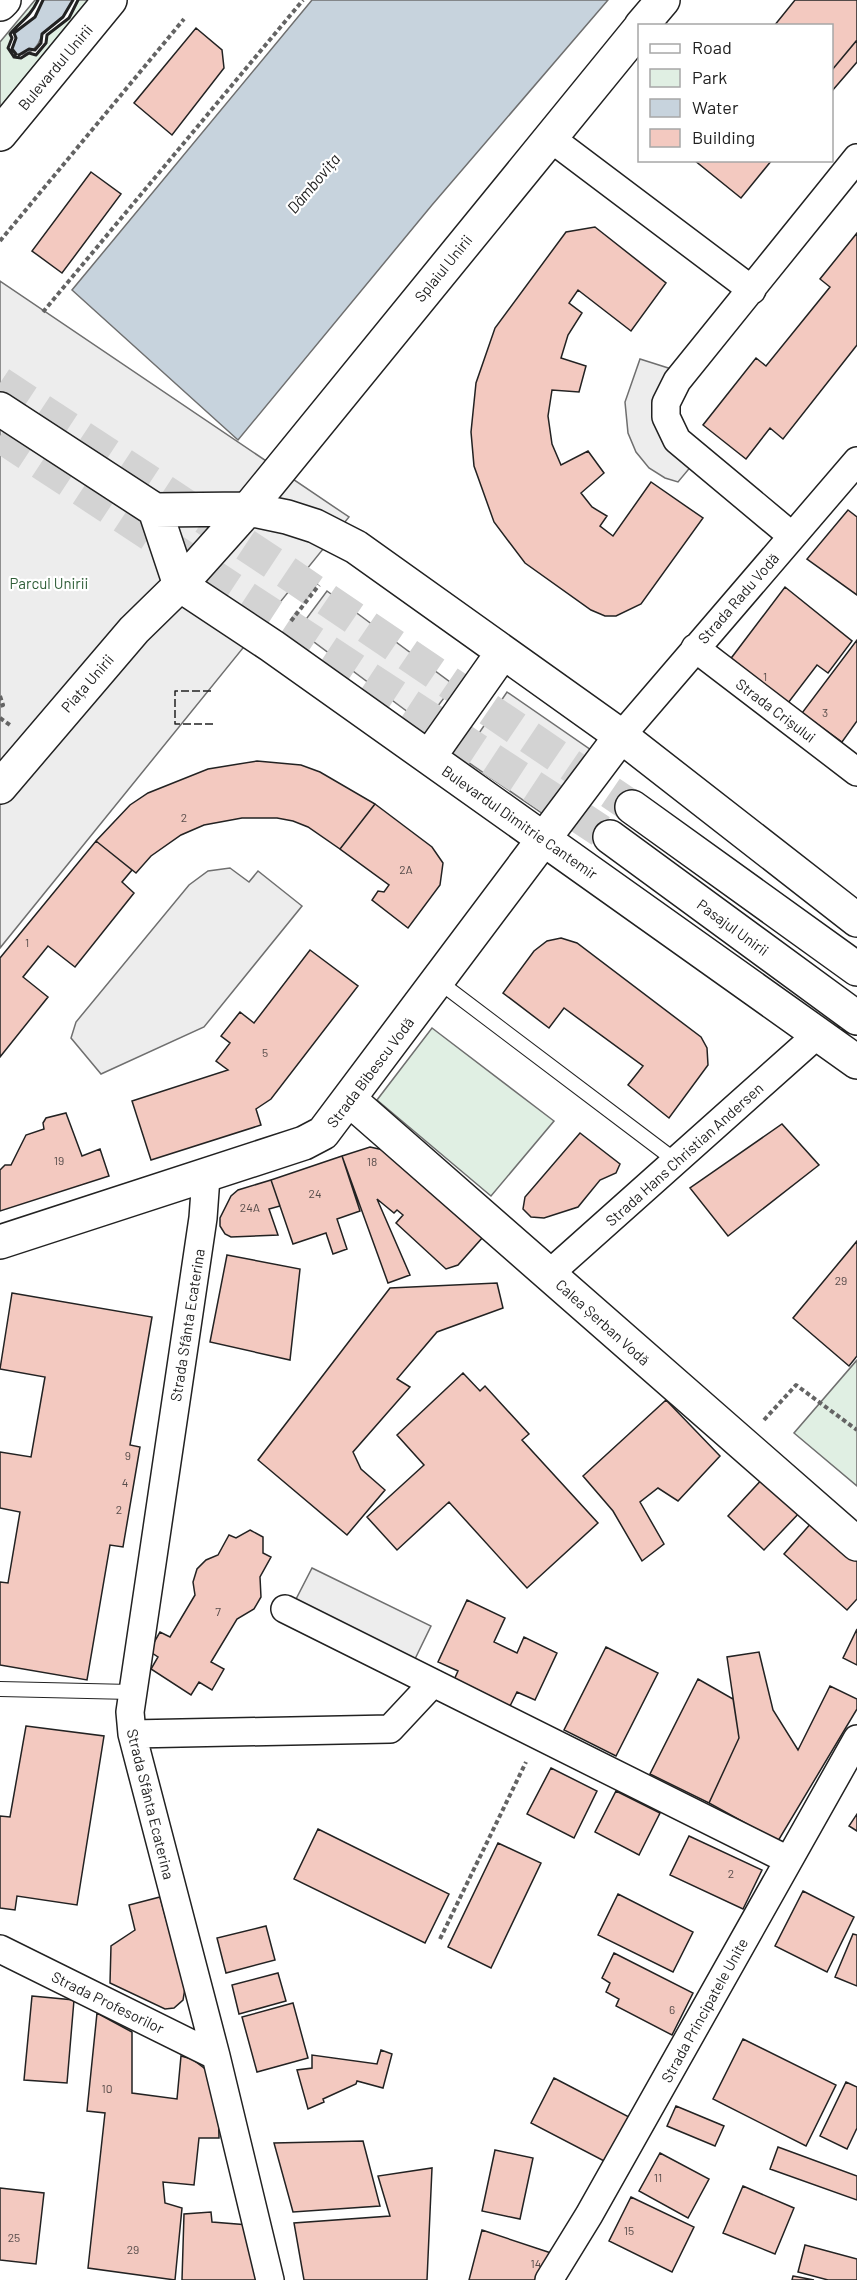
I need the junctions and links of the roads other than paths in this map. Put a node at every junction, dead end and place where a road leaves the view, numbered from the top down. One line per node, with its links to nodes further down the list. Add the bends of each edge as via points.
1 (4, 0): 4 (main road)
2 (110, 0): 7 (main road, Bulevardul Unirii)
3 (663, 0): 5 (main road, Splaiul Unirii)
4 (0, 4)
5 (643, 24)
6 (638, 29): 8 (main road, Splaiul Unirii)
7 (0, 134)
8 (549, 137): 10 (street); 13 (main road, Splaiul Unirii)
9 (857, 158): 10 (street)
10 (752, 290): 15 (street, via 677,381 666,403 666,417 684,447)
11 (0, 409): 14 (main road)
12 (857, 461): 15 (street, Strada Radu Vodă)
13 (248, 509): 14 (main road); 16 (main road, Piața Unirii); 18 (main road, via 315,526 356,547)
14 (155, 510): 16 (main road)
15 (792, 536): 17 (street, Strada Radu Vodă)
16 (180, 585): 20 (main road, Bulevardul Dimitrie Cantemir); 22 (main road, Piața Unirii, via 134,630)
17 (695, 648): 19 (street, Strada Radu Vodă); 21 (street, Strada Crișului)
18 (503, 652): 19 (main road); 20 (main road)
19 (621, 736): 25 (main road, Strada Bibescu Vodă); 26 (main road)
20 (429, 757): 25 (main road, Bulevardul Dimitrie Cantemir)
21 (857, 772)
22 (0, 787)
23 (632, 807): 27 (main road)
24 (610, 837): 29 (main road, Pasajul Unirii)
25 (544, 839): 28 (main road, Strada Bibescu Vodă); 30 (main road, Bulevardul Dimitrie Cantemir)
26 (857, 920)
27 (857, 969)
28 (438, 981): 32 (main road, Strada Bibescu Vodă); 33 (lane)
29 (857, 1018)
30 (818, 1034): 31 (main road, Bulevardul Dimitrie Cantemir); 33 (street, Strada Hans Christian Andersen)
31 (857, 1062)
32 (350, 1100): 34 (main road, Strada Bibescu Vodă, via 314,1139); 36 (main road, Calea Șerban Vodă)
33 (676, 1161): 36 (street, Strada Hans Christian Andersen)
34 (206, 1177): 35 (main road, Strada Bibescu Vodă); 41 (street, Strada Sfânta Ecaterina)
35 (0, 1242)
36 (549, 1275): 37 (main road, Calea Șerban Vodă)
37 (857, 1544)
38 (285, 1609): 39 (street)
39 (433, 1683): 42 (street, via 390,1729); 44 (street)
40 (0, 1689): 41 (lane)
41 (131, 1692): 42 (street, Strada Sfânta Ecaterina)
42 (132, 1734): 46 (street, Strada Sfânta Ecaterina)
43 (857, 1739): 44 (street, Strada Principatele Unite)
44 (788, 1860): 48 (street, Strada Principatele Unite)
45 (0, 1949): 46 (street, Strada Profesorilor)
46 (216, 2055): 47 (street, Strada Sfânta Ecaterina)
47 (270, 2280)
48 (549, 2280)

